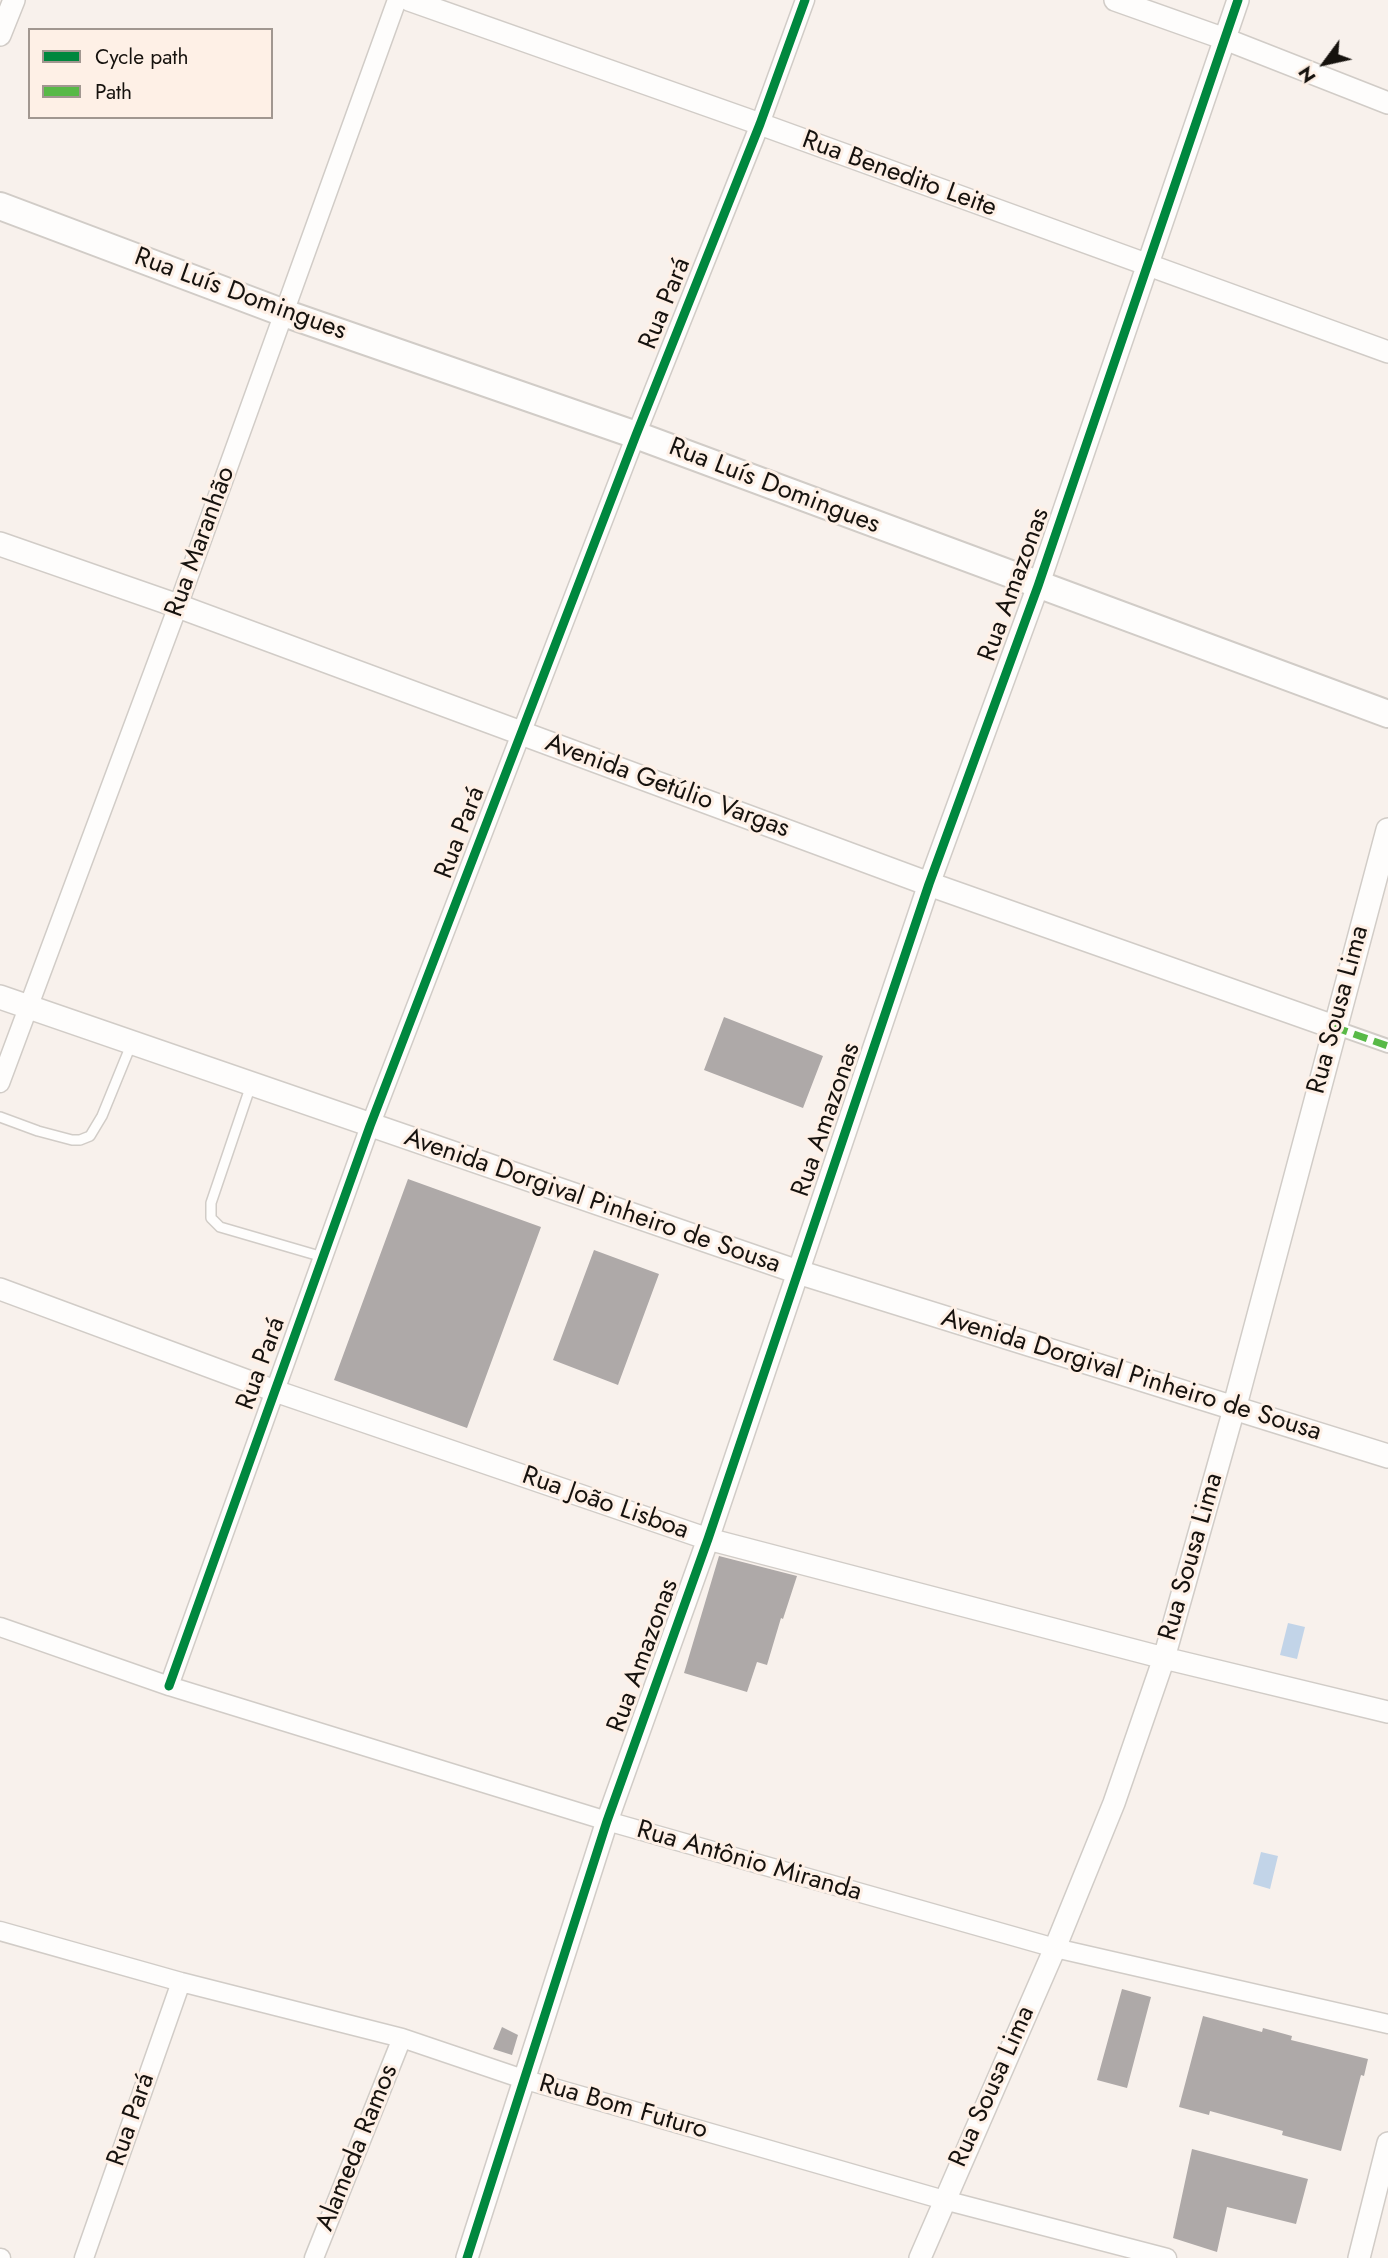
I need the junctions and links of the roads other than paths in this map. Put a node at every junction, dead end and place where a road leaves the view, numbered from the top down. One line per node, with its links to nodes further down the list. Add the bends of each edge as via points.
1 (14, 0): 7 (street)
2 (397, 0): 13 (street, Rua Maranhão)
3 (409, 0): 10 (street, Rua Benedito Leite)
4 (805, 0): 10 (street, Rua Pará)
5 (1115, 0): 8 (street)
6 (1238, 0): 8 (street, Rua Amazonas)
7 (0, 35)
8 (1225, 39): 9 (street); 12 (street, Rua Amazonas)
9 (1388, 103)
10 (760, 124): 12 (street, Rua Benedito Leite); 15 (street, Rua Pará)
11 (0, 206): 13 (main road, Rua Luís Domingues)
12 (1149, 265): 14 (street, Rua Benedito Leite); 17 (street, Rua Amazonas)
13 (284, 313): 15 (main road, Rua Luís Domingues); 18 (street, Rua Maranhão)
14 (1388, 352)
15 (636, 435): 17 (main road, Rua Luís Domingues); 20 (street, Rua Pará)
16 (0, 544): 18 (main road, Avenida Getúlio Vargas)
17 (1038, 586): 19 (main road, Rua Luís Domingues); 22 (street, Rua Amazonas)
18 (178, 606): 20 (main road, Avenida Getúlio Vargas); 24 (street, Rua Maranhão)
19 (1388, 714)
20 (522, 733): 22 (main road, Avenida Getúlio Vargas); 31 (street, Rua Pará)
21 (1388, 830): 25 (main road, Rua Sousa Lima)
22 (929, 884): 25 (main road, Avenida Getúlio Vargas); 33 (street, Rua Amazonas)
23 (0, 997): 24 (main road, Avenida Dorgival Pinheiro de Sousa)
24 (30, 1008): 26 (main road, Avenida Dorgival Pinheiro de Sousa); 28 (street, Rua Maranhão)
25 (1334, 1027): 27 (street); 36 (main road, Rua Sousa Lima)
26 (132, 1043): 29 (main road, Avenida Dorgival Pinheiro de Sousa); 30 (lane, via 90,1136 72,1140)
27 (1388, 1046)
28 (0, 1083)
29 (251, 1085): 31 (main road, Avenida Dorgival Pinheiro de Sousa); 32 (lane, via 209,1214 220,1227)
30 (0, 1117)
31 (370, 1126): 32 (street, Rua Pará); 33 (main road, Avenida Dorgival Pinheiro de Sousa)
32 (323, 1257): 35 (street, Rua Pará)
33 (797, 1272): 36 (main road, Avenida Dorgival Pinheiro de Sousa); 38 (street, Rua Amazonas)
34 (0, 1289): 35 (street, Rua João Lisboa)
35 (275, 1391): 38 (street, Rua João Lisboa); 41 (street, Rua Pará)
36 (1234, 1409): 37 (main road, Avenida Dorgival Pinheiro de Sousa); 40 (street, Rua Sousa Lima)
37 (1388, 1456)
38 (708, 1539): 40 (street, Rua João Lisboa); 43 (street, Rua Amazonas)
39 (0, 1627): 41 (street, Rua Antônio Miranda)
40 (1164, 1658): 42 (street, Rua João Lisboa); 45 (street, Rua Sousa Lima, via 1114,1803)
41 (169, 1686): 43 (street, Rua Antônio Miranda)
42 (1388, 1712)
43 (607, 1821): 45 (street, Rua Antônio Miranda); 49 (street, Rua Amazonas)
44 (0, 1931): 46 (street, Rua Bom Futuro)
45 (1055, 1948): 47 (street, Rua Antônio Miranda); 51 (street, Rua Sousa Lima)
46 (181, 1982): 48 (street, Rua Bom Futuro); 52 (street, Rua Pará)
47 (1388, 2024)
48 (402, 2038): 49 (street, Rua Bom Futuro); 53 (street, Alameda Ramos)
49 (526, 2080): 51 (street, Rua Bom Futuro); 54 (street, Rua Amazonas)
50 (1388, 2143): 57 (street)
51 (944, 2200): 55 (street, Rua Sousa Lima); 56 (street, Rua Bom Futuro)
52 (84, 2258)
53 (314, 2258)
54 (467, 2258)
55 (920, 2258)
56 (1167, 2258)
57 (1359, 2258)

